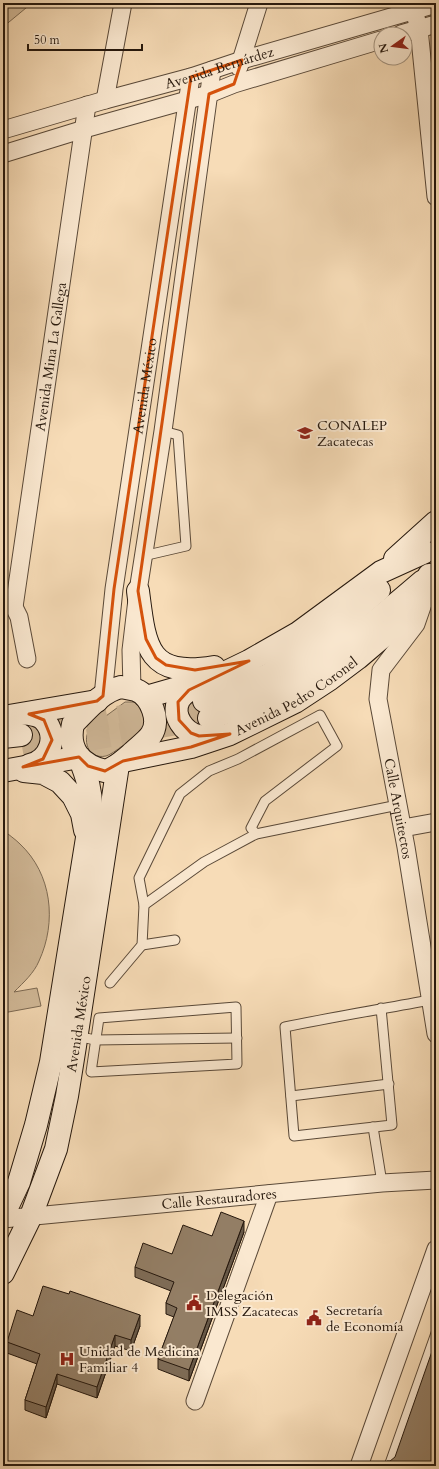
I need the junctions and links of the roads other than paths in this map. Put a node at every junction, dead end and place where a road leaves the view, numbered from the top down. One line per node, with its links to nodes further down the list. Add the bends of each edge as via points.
1 (123, 3): 15 (street)
2 (259, 3): 9 (street)
3 (436, 4): 4 (street, Avenida Bernárdez)
4 (414, 10): 6 (street); 9 (street, Avenida Bernárdez)
5 (436, 24): 6 (street)
6 (419, 29): 7 (street); 20 (street)
7 (413, 31)
8 (373, 42): 12 (street, Avenida Bernárdez)
9 (242, 60): 10 (street, Avenida Bernárdez); 12 (street)
10 (212, 70): 11 (street, Avenida Bernárdez); 13 (street, Avenida México)
11 (191, 77): 14 (street, Avenida México); 15 (street, Avenida Bernárdez)
12 (234, 84): 13 (street, Avenida Bernárdez)
13 (209, 94): 14 (street, Avenida Bernárdez); 21 (street, Avenida México)
14 (188, 99): 17 (street, Avenida Bernárdez); 32 (street, Avenida México, via 114,589)
15 (105, 100): 16 (street, Avenida Bernárdez)
16 (87, 105): 17 (street, Avenida Mina La Gallega); 18 (street, Avenida Bernárdez)
17 (84, 129): 19 (street, Avenida Bernárdez); 27 (street, Avenida Mina La Gallega)
18 (3, 130)
19 (3, 154)
20 (436, 197)
21 (162, 431): 23 (street, Avenida México); 23 (lane, via 178,435 186,546)
22 (436, 522): 25 (street)
23 (143, 556): 26 (street, Avenida México)
24 (431, 567): 25 (street); 33 (street, Avenida Pedro Coronel, via 361,634 323,662 261,700 242,708); 36 (street, Avenida Pedro Coronel, via 399,623 377,642 330,679 295,702); 40 (street, Calle Arquitectos, via 416,624 381,670 378,699)
25 (382, 572): 29 (street, via 298,633)
26 (138, 591): 29 (street, via 142,628 147,644 156,658 166,665 195,670); 31 (street, Avenida México, via 131,650)
27 (8, 608): 28 (street, via 19,617)
28 (27, 659)
29 (249, 661): 30 (street)
30 (216, 676): 31 (street); 36 (street, via 181,696 177,711 179,720 183,728 199,736)
31 (139, 693): 32 (street, via 121,687 112,689); 39 (street, via 154,710 152,735)
32 (100, 699): 34 (street); 38 (street, via 73,724 72,741)
33 (206, 710)
34 (30, 714): 35 (street); 37 (street, via 39,716 50,729 52,740 49,750 43,759 34,764)
35 (3, 717)
36 (230, 734): 39 (street, Avenida Pedro Coronel, via 191,747)
37 (11, 755): 38 (street); 44 (street, via 23,771 43,773 60,782 73,796 82,814)
38 (79, 757): 39 (street, via 88,766 106,771); 44 (street, Avenida México, via 92,798)
39 (120, 763): 52 (street, Avenida México)
40 (398, 805): 42 (street, Calle Arquitectos); 43 (lane)
41 (436, 822): 42 (street)
42 (403, 828): 49 (street, Calle Arquitectos)
43 (256, 834): 45 (lane, via 204,862); 45 (lane, via 251,828 264,801 337,746 320,714 238,759 209,771 180,794 138,878)
44 (86, 838): 61 (street, Avenida México, via 51,1062 19,1182)
45 (144, 905): 47 (lane)
46 (175, 940): 47 (lane)
47 (142, 945): 48 (lane)
48 (110, 983)
49 (430, 1000): 50 (lane); 51 (street, Calle Arquitectos)
50 (382, 1008): 54 (lane); 55 (lane, via 285,1027)
51 (436, 1034)
52 (86, 1038): 53 (lane); 53 (lane, via 98,1018 236,1007); 53 (lane, via 91,1072 237,1064); 60 (street, Avenida México, via 67,1096 56,1148)
53 (237, 1038)
54 (389, 1084): 55 (lane); 56 (lane, via 392,1125)
55 (291, 1096): 56 (lane, via 294,1136)
56 (373, 1127): 58 (lane)
57 (436, 1180): 58 (street, Calle Restauradores)
58 (382, 1183): 59 (street, Calle Restauradores)
59 (269, 1194): 60 (street, Calle Restauradores); 65 (street)
60 (31, 1216): 61 (street, Calle Restauradores); 63 (street, Avenida México)
61 (3, 1218)
62 (436, 1249): 66 (street)
63 (3, 1273)
64 (436, 1333): 67 (lane)
65 (195, 1401)
66 (359, 1466)
67 (389, 1466)

